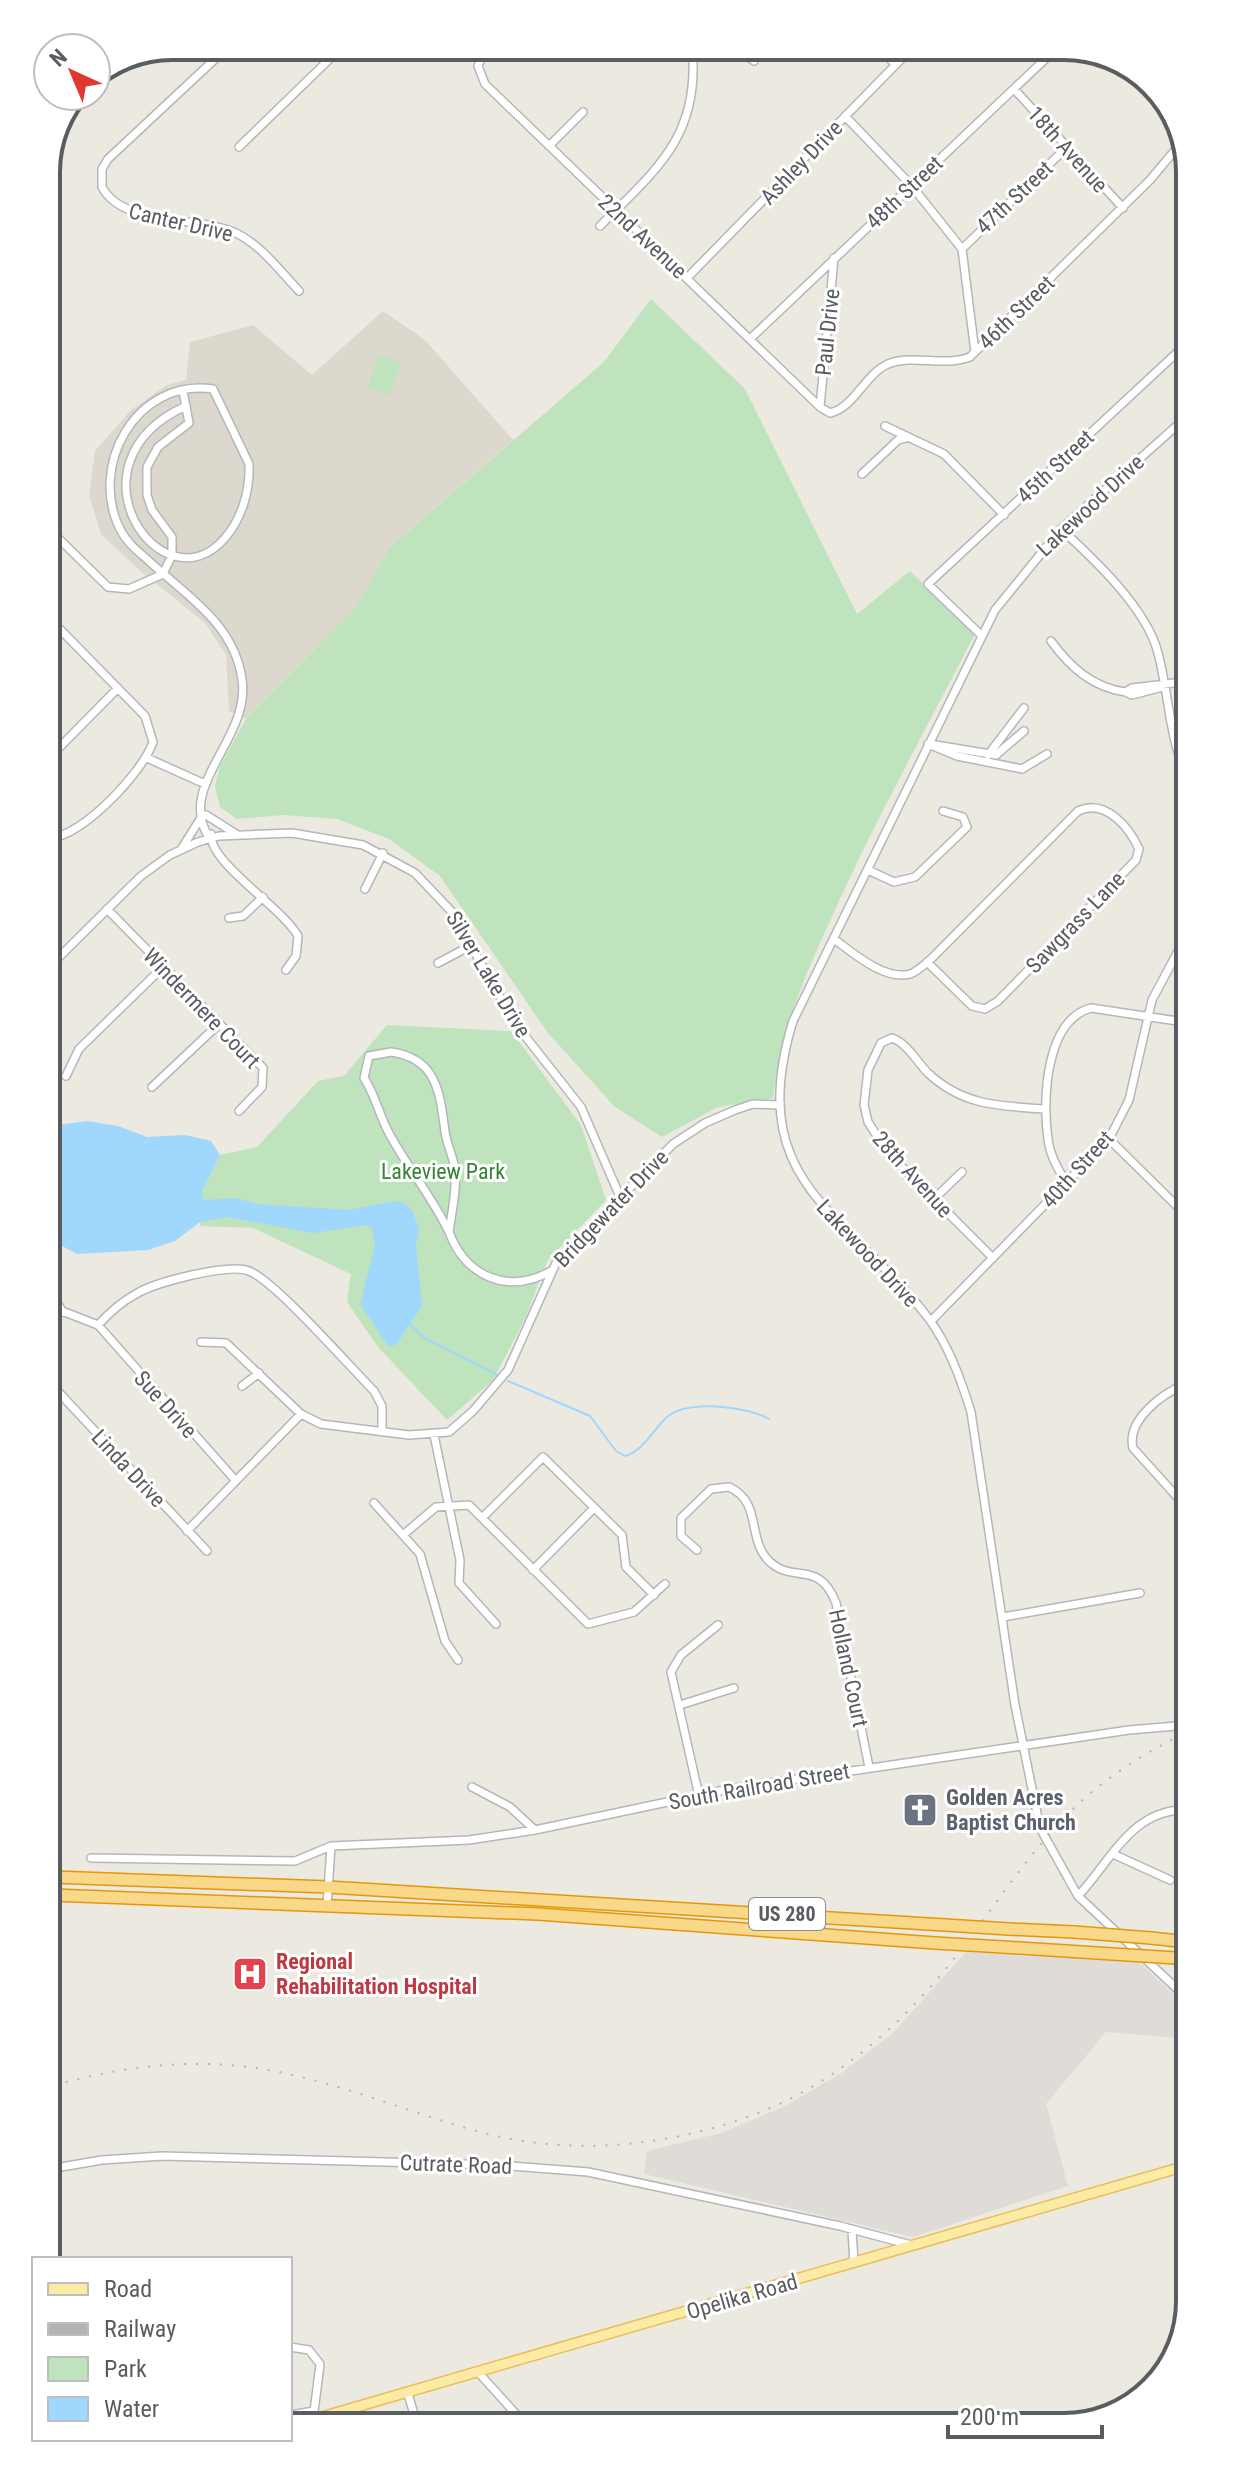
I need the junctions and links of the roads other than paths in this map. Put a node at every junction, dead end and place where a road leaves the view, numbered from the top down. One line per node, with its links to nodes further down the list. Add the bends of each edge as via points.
1 (214, 60): 23 (street, Canter Drive, via 108,159 102,187 121,208 245,237)
2 (329, 60): 13 (street)
3 (479, 60): 12 (street, 22nd Avenue, via 485,84)
4 (691, 60): 18 (street, via 679,136 664,162)
5 (891, 60): 8 (street)
6 (899, 60): 8 (street, Ashley Drive)
7 (1044, 60): 9 (street, 48th Street)
8 (895, 64): 11 (street, Ashley Drive)
9 (1014, 89): 14 (street, 18th Avenue); 16 (street, 48th Street)
10 (583, 112): 12 (street)
11 (845, 116): 16 (street); 22 (street, Ashley Drive)
12 (549, 146): 18 (street, 22nd Avenue)
13 (239, 147)
14 (1067, 147): 17 (street, 18th Avenue); 20 (street, 47th Street)
15 (1174, 151): 17 (street, 46th Street)
16 (911, 185): 20 (street); 21 (street, 48th Street)
17 (1123, 208): 25 (street, 46th Street)
18 (615, 211): 19 (street); 22 (street, 22nd Avenue)
19 (600, 226)
20 (962, 249): 25 (street)
21 (834, 258): 24 (street, 48th Street); 29 (street, Paul Drive)
22 (687, 278): 24 (street, 22nd Avenue)
23 (299, 291)
24 (750, 339): 29 (street, 22nd Avenue)
25 (975, 352): 29 (street, 46th Street, via 958,361 891,363 836,411)
26 (1176, 354): 34 (street, 45th Street)
27 (183, 391): 28 (street); 37 (street, via 213,389 249,464 250,477 240,516 215,549 203,557 181,560); 38 (street, via 140,412 120,439 108,474 121,532)
28 (186, 406): 37 (street, via 189,423 158,447 147,467 147,495 172,537); 37 (street, via 151,425 134,447 126,477 127,504 141,532)
29 (820, 407)
30 (885, 426): 32 (street)
31 (1176, 426): 35 (street, Lakewood Drive)
32 (909, 437): 33 (street, via 898,440); 34 (street, via 944,454)
33 (862, 474)
34 (1004, 515): 40 (street, 45th Street, via 928,584)
35 (1061, 529): 40 (street, Lakewood Drive, via 1020,575); 43 (street, via 1150,628)
36 (60, 540): 38 (street, via 108,587 129,589)
37 (172, 555): 38 (street)
38 (163, 574): 53 (street, via 227,635 242,679 237,725)
39 (60, 629): 44 (street)
40 (981, 635): 48 (street, Lakewood Drive)
41 (1051, 641): 43 (street, via 1097,685 1126,692)
42 (1176, 684): 43 (street)
43 (1167, 686): 47 (street)
44 (118, 688): 49 (street); 52 (street, via 152,731)
45 (1024, 708): 51 (street)
46 (1024, 731): 51 (street, via 996,755)
47 (1176, 732)
48 (928, 744): 50 (street, via 957,756 1022,769); 51 (street); 61 (street, Lakewood Drive)
49 (60, 747)
50 (1047, 754)
51 (988, 755)
52 (147, 758): 53 (street); 57 (street, via 82,827)
53 (205, 784): 55 (street)
54 (943, 811): 61 (street, via 963,817 967,827 915,877 894,882)
55 (204, 816): 56 (street); 58 (street); 59 (street, Silver Lake Drive)
56 (238, 835): 58 (street, Silver Lake Drive); 60 (street, Silver Lake Drive, via 310,834)
57 (60, 837)
58 (210, 839): 59 (street, Silver Lake Drive); 63 (street, via 214,852)
59 (181, 849): 64 (street, Silver Lake Drive, via 141,876)
60 (383, 853): 62 (street); 67 (street, Silver Lake Drive, via 435,891)
61 (868, 870): 66 (street, Lakewood Drive)
62 (365, 889)
63 (263, 897): 65 (street, via 243,916); 73 (street, via 298,936 296,956)
64 (107, 909): 69 (street, Silver Lake Drive); 72 (street, Windermere Court)
65 (229, 918)
66 (834, 939): 70 (street, Sawgrass Lane, via 891,973 910,974); 79 (street, Lakewood Drive, via 793,1021)
67 (472, 945): 71 (street); 85 (street, Silver Lake Drive, via 514,1022 581,1107)
68 (1176, 954): 74 (street, 40th Street)
69 (60, 956)
70 (927, 962): 70 (street, Sawgrass Lane, via 1078,811 1103,809 1134,839 1139,849 1136,860 985,1009 972,1006)
71 (438, 963)
72 (163, 967): 76 (street, Windermere Court); 77 (street, via 79,1049)
73 (286, 970)
74 (1147, 1015): 75 (street); 80 (street, via 1091,1008 1070,1018 1057,1038); 82 (street, 40th Street, via 1129,1100)
75 (1176, 1020)
76 (219, 1024): 78 (street); 81 (street, Windermere Court, via 255,1058 264,1074 262,1087)
77 (66, 1076)
78 (152, 1087)
79 (778, 1105): 85 (street, Bridgewater Drive, via 753,1104 687,1133); 93 (street, Lakewood Drive, via 786,1144 804,1183)
80 (1045, 1109): 84 (street, via 1050,1149); 86 (street, 28th Avenue, via 961,1097 903,1044 892,1038 881,1043 868,1070 868,1122 888,1153)
81 (239, 1111)
82 (1109, 1139): 84 (street, 40th Street); 87 (street)
83 (962, 1172): 86 (street)
84 (1067, 1184): 89 (street, 40th Street)
85 (621, 1199): 90 (street, Bridgewater Drive)
86 (934, 1199): 89 (street, 28th Avenue)
87 (1176, 1205)
88 (449, 1232): 88 (street, via 455,1172 435,1084 409,1054 373,1053 365,1061 364,1078 388,1132); 90 (street, via 467,1264 499,1282 537,1279)
89 (993, 1258): 93 (street, 40th Street)
90 (551, 1271): 102 (street, Bridgewater Drive, via 508,1370 473,1411 449,1432)
91 (60, 1308): 92 (street)
92 (62, 1311): 94 (street)
93 (931, 1321): 117 (street, Lakewood Drive, via 958,1371 971,1412)
94 (98, 1325): 101 (street, via 122,1302 149,1288 243,1269 272,1288 374,1391 382,1406); 103 (street, Sue Drive)
95 (201, 1342): 96 (street, via 226,1343)
96 (259, 1373): 97 (street); 100 (street)
97 (242, 1386)
98 (1176, 1389): 104 (street, via 1132,1429 1131,1441)
99 (60, 1394): 109 (street, Linda Drive)
100 (301, 1414): 101 (street, via 339,1428); 103 (street)
101 (382, 1432): 102 (street)
102 (434, 1435): 106 (street)
103 (236, 1481): 109 (street)
104 (1176, 1496)
105 (374, 1503): 110 (street)
106 (448, 1504): 108 (street, via 469,1505); 110 (street, via 421,1517); 118 (street, via 460,1560 459,1583)
107 (594, 1508): 108 (street, via 543,1457); 113 (street); 116 (street, via 622,1535 626,1567)
108 (482, 1518): 113 (street)
109 (187, 1531): 112 (street, Linda Drive)
110 (403, 1535): 120 (street, via 420,1554 445,1641)
111 (697, 1550): 125 (street, Holland Court, via 681,1536 681,1518 711,1489 729,1487 750,1504 769,1561 825,1582 836,1603)
112 (207, 1551)
113 (533, 1570): 116 (street, via 588,1624 629,1615)
114 (665, 1584): 116 (street)
115 (1140, 1593): 117 (street)
116 (654, 1595)
117 (1003, 1617): 124 (street, Lakewood Drive)
118 (496, 1624)
119 (718, 1625): 122 (street, via 674,1665 671,1672)
120 (458, 1660)
121 (734, 1688): 122 (street)
122 (680, 1705): 127 (street)
123 (1176, 1726): 124 (street, South Railroad Street)
124 (1022, 1748): 125 (street, South Railroad Street); 137 (street, Lakewood Drive, via 1040,1828)
125 (869, 1767): 127 (street, South Railroad Street)
126 (472, 1787): 129 (street, via 510,1807)
127 (699, 1796): 129 (street, South Railroad Street)
128 (1176, 1810): 131 (street, via 1146,1819)
129 (535, 1830): 130 (street, South Railroad Street, via 469,1840)
130 (331, 1846): 132 (street, South Railroad Street, via 287,1862); 135 (street)
131 (1113, 1854): 134 (street); 137 (street)
132 (91, 1858)
133 (60, 1877): 135 (highway, US 280)
134 (1170, 1880)
135 (328, 1887): 138 (street); 139 (highway, US 280, bridge)
136 (60, 1895): 138 (highway, US 280)
137 (1078, 1896): 141 (street, Lakewood Drive)
138 (327, 1906): 140 (highway, US 280, bridge, via 538,1914)
139 (1176, 1941)
140 (1176, 1959)
141 (1176, 1988)
142 (60, 2167): 144 (street, Cutrate Road, via 162,2156 558,2169 648,2183)
143 (1176, 2169): 145 (main road, Opelika Road)
144 (852, 2230): 145 (street, Cutrate Road); 146 (street)
145 (913, 2246): 146 (main road, Opelika Road)
146 (854, 2263): 148 (main road, Opelika Road)
147 (292, 2347): 150 (street, via 318,2358)
148 (478, 2372): 149 (main road, Opelika Road); 153 (street)
149 (408, 2394): 151 (main road, Opelika Road); 152 (street)
150 (314, 2413)
151 (327, 2413)
152 (414, 2413)
153 (515, 2413)

